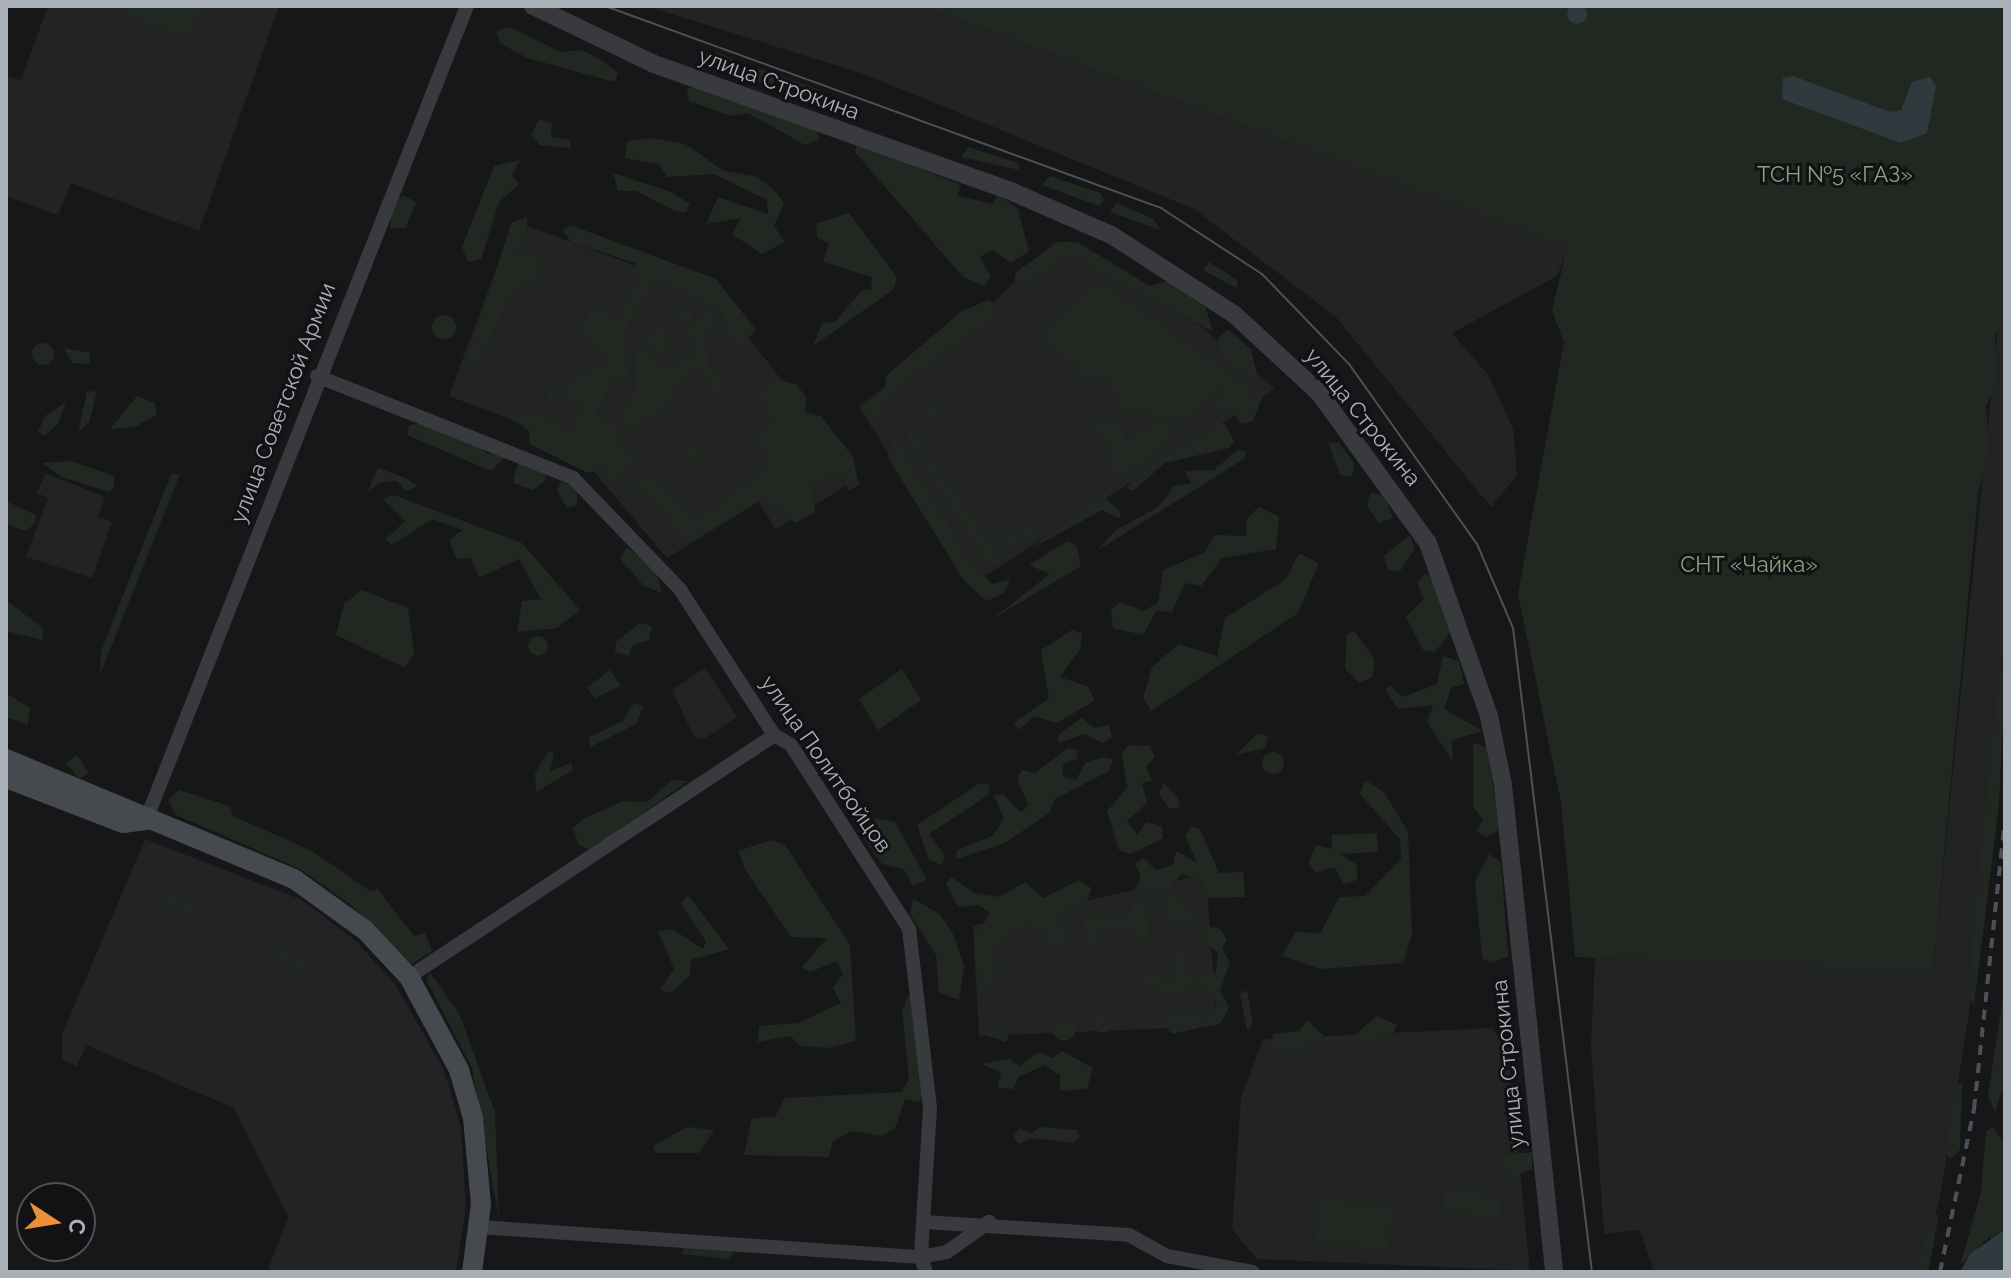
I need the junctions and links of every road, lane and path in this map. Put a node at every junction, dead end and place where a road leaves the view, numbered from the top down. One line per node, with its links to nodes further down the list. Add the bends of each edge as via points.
1 (467, 6): 3 (street, улица Советской Армии)
2 (533, 6): 16 (street, улица Строкина, via 654,64 1013,192 1113,236 1235,315 1313,386 1428,543 1489,716 1503,785)
3 (317, 376): 4 (street, улица Политбойцов, via 573,478 679,588); 7 (street, улица Советской Армии)
4 (774, 735): 8 (street); 9 (street, улица Политбойцов, via 791,745 909,929 930,1108)
5 (6, 759): 7 (main road, via 129,806)
6 (6, 778): 7 (main road, via 123,823)
7 (146, 820): 8 (main road, via 318,894)
8 (409, 977): 11 (main road, via 459,1070 473,1118)
9 (924, 1222): 10 (street); 12 (street, улица Политбойцов)
10 (989, 1222): 12 (street, via 947,1252); 15 (street, via 1129,1235 1167,1256)
11 (479, 1227): 12 (street); 13 (main road)
12 (921, 1257): 14 (street, улица Политбойцов)
13 (472, 1272)
14 (926, 1272)
15 (1253, 1272)
16 (1554, 1272)

